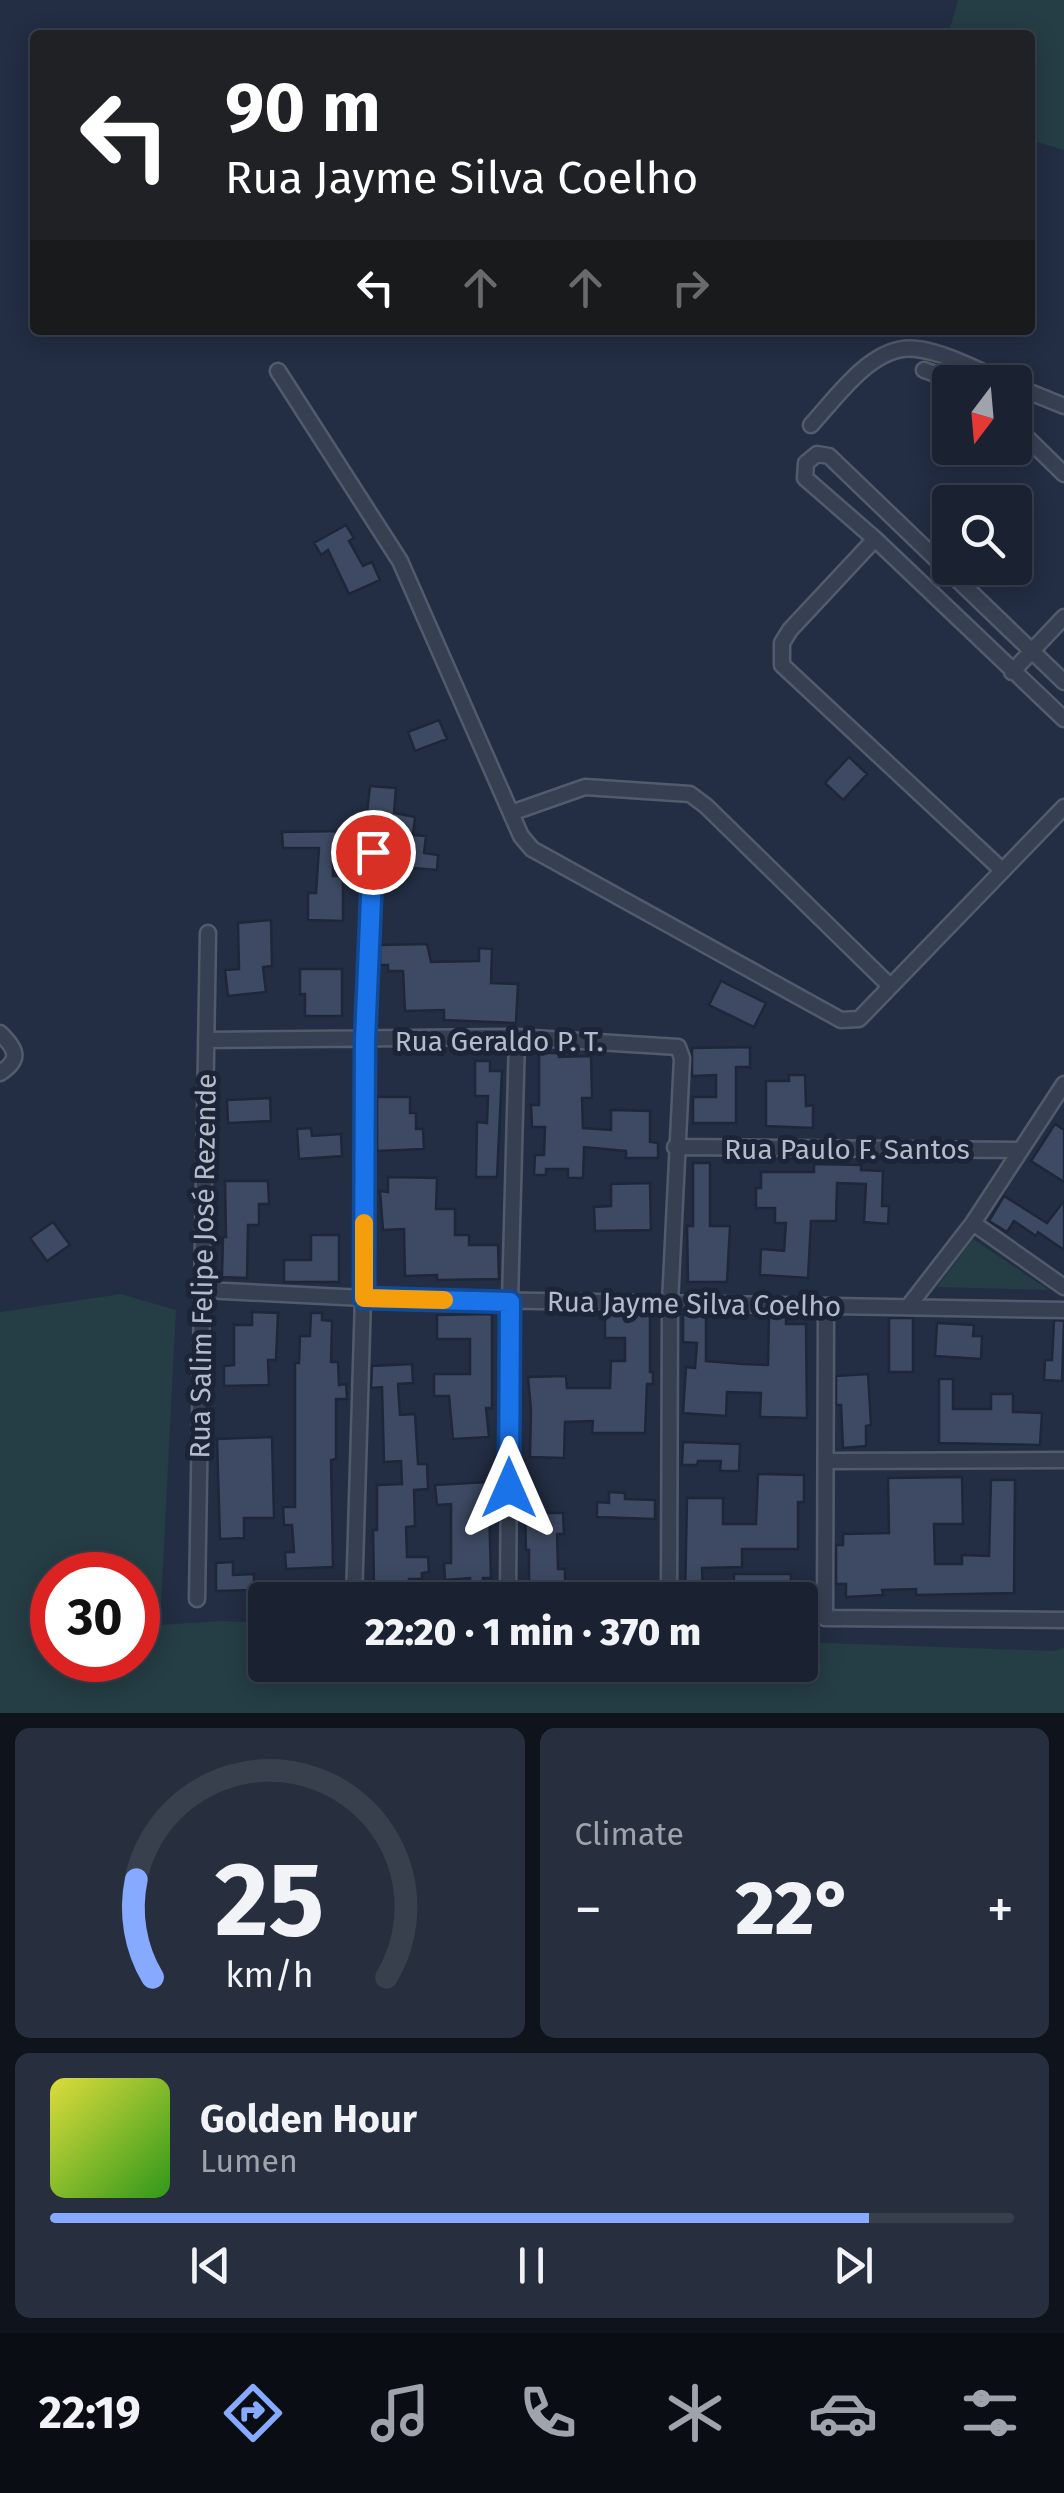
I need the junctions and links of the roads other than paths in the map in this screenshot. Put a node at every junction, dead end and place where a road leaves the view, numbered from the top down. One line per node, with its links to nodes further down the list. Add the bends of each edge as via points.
1 (964, 365): 7 (street, via 913,348 890,352 867,366)
2 (924, 370): 4 (street)
3 (278, 371): 17 (street, via 400,561)
4 (932, 373)
5 (1032, 393): 6 (street)
6 (1064, 406)
7 (812, 424)
8 (1032, 443): 9 (street)
9 (1064, 474)
10 (875, 539): 12 (street, via 805,478 811,458 829,456); 13 (street); 19 (street, via 790,630 782,665)
11 (1064, 617): 12 (street)
12 (1032, 651): 13 (street); 14 (street)
13 (1012, 672): 15 (street)
14 (1064, 682)
15 (1064, 718)
16 (1064, 807): 19 (street)
17 (510, 814): 21 (street, via 532,849 841,1020 859,1019); 21 (street, via 585,787 690,794)
18 (373, 852): 25 (street)
19 (1002, 870): 21 (street)
20 (208, 933): 24 (street, Rua Salim Felipe José Rezende)
21 (890, 986)
22 (0, 1033): 26 (street, via 16,1057)
23 (517, 1037): 25 (street, Rua Geraldo P. T.); 28 (street, Rua Geraldo P. T., via 678,1046); 34 (street)
24 (206, 1040): 25 (street, Rua Geraldo P. T.); 32 (street, Rua Salim Felipe José Rezende)
25 (365, 1040): 33 (street)
26 (0, 1073)
27 (1062, 1092): 29 (street)
28 (675, 1148): 29 (street, Rua Paulo F. Santos); 35 (street)
29 (1018, 1150): 30 (street)
30 (973, 1224): 31 (street); 37 (street)
31 (1064, 1287)
32 (204, 1290): 33 (street, Rua Jayme Silva Coelho); 44 (street, Rua Salim Felipe José Rezende)
33 (364, 1298): 34 (street, Rua Jayme Silva Coelho); 41 (street)
34 (510, 1302): 35 (street, Rua Jayme Silva Coelho); 42 (street)
35 (670, 1303): 36 (street, Rua Jayme Silva Coelho); 43 (street)
36 (826, 1306): 37 (street, Rua Jayme Silva Coelho); 40 (street)
37 (908, 1307): 38 (street, Rua Jayme Silva Coelho)
38 (1064, 1310)
39 (1064, 1460): 40 (street)
40 (828, 1461): 45 (street, via 825,1618)
41 (355, 1582)
42 (508, 1582)
43 (669, 1582)
44 (196, 1598)
45 (1064, 1620)

